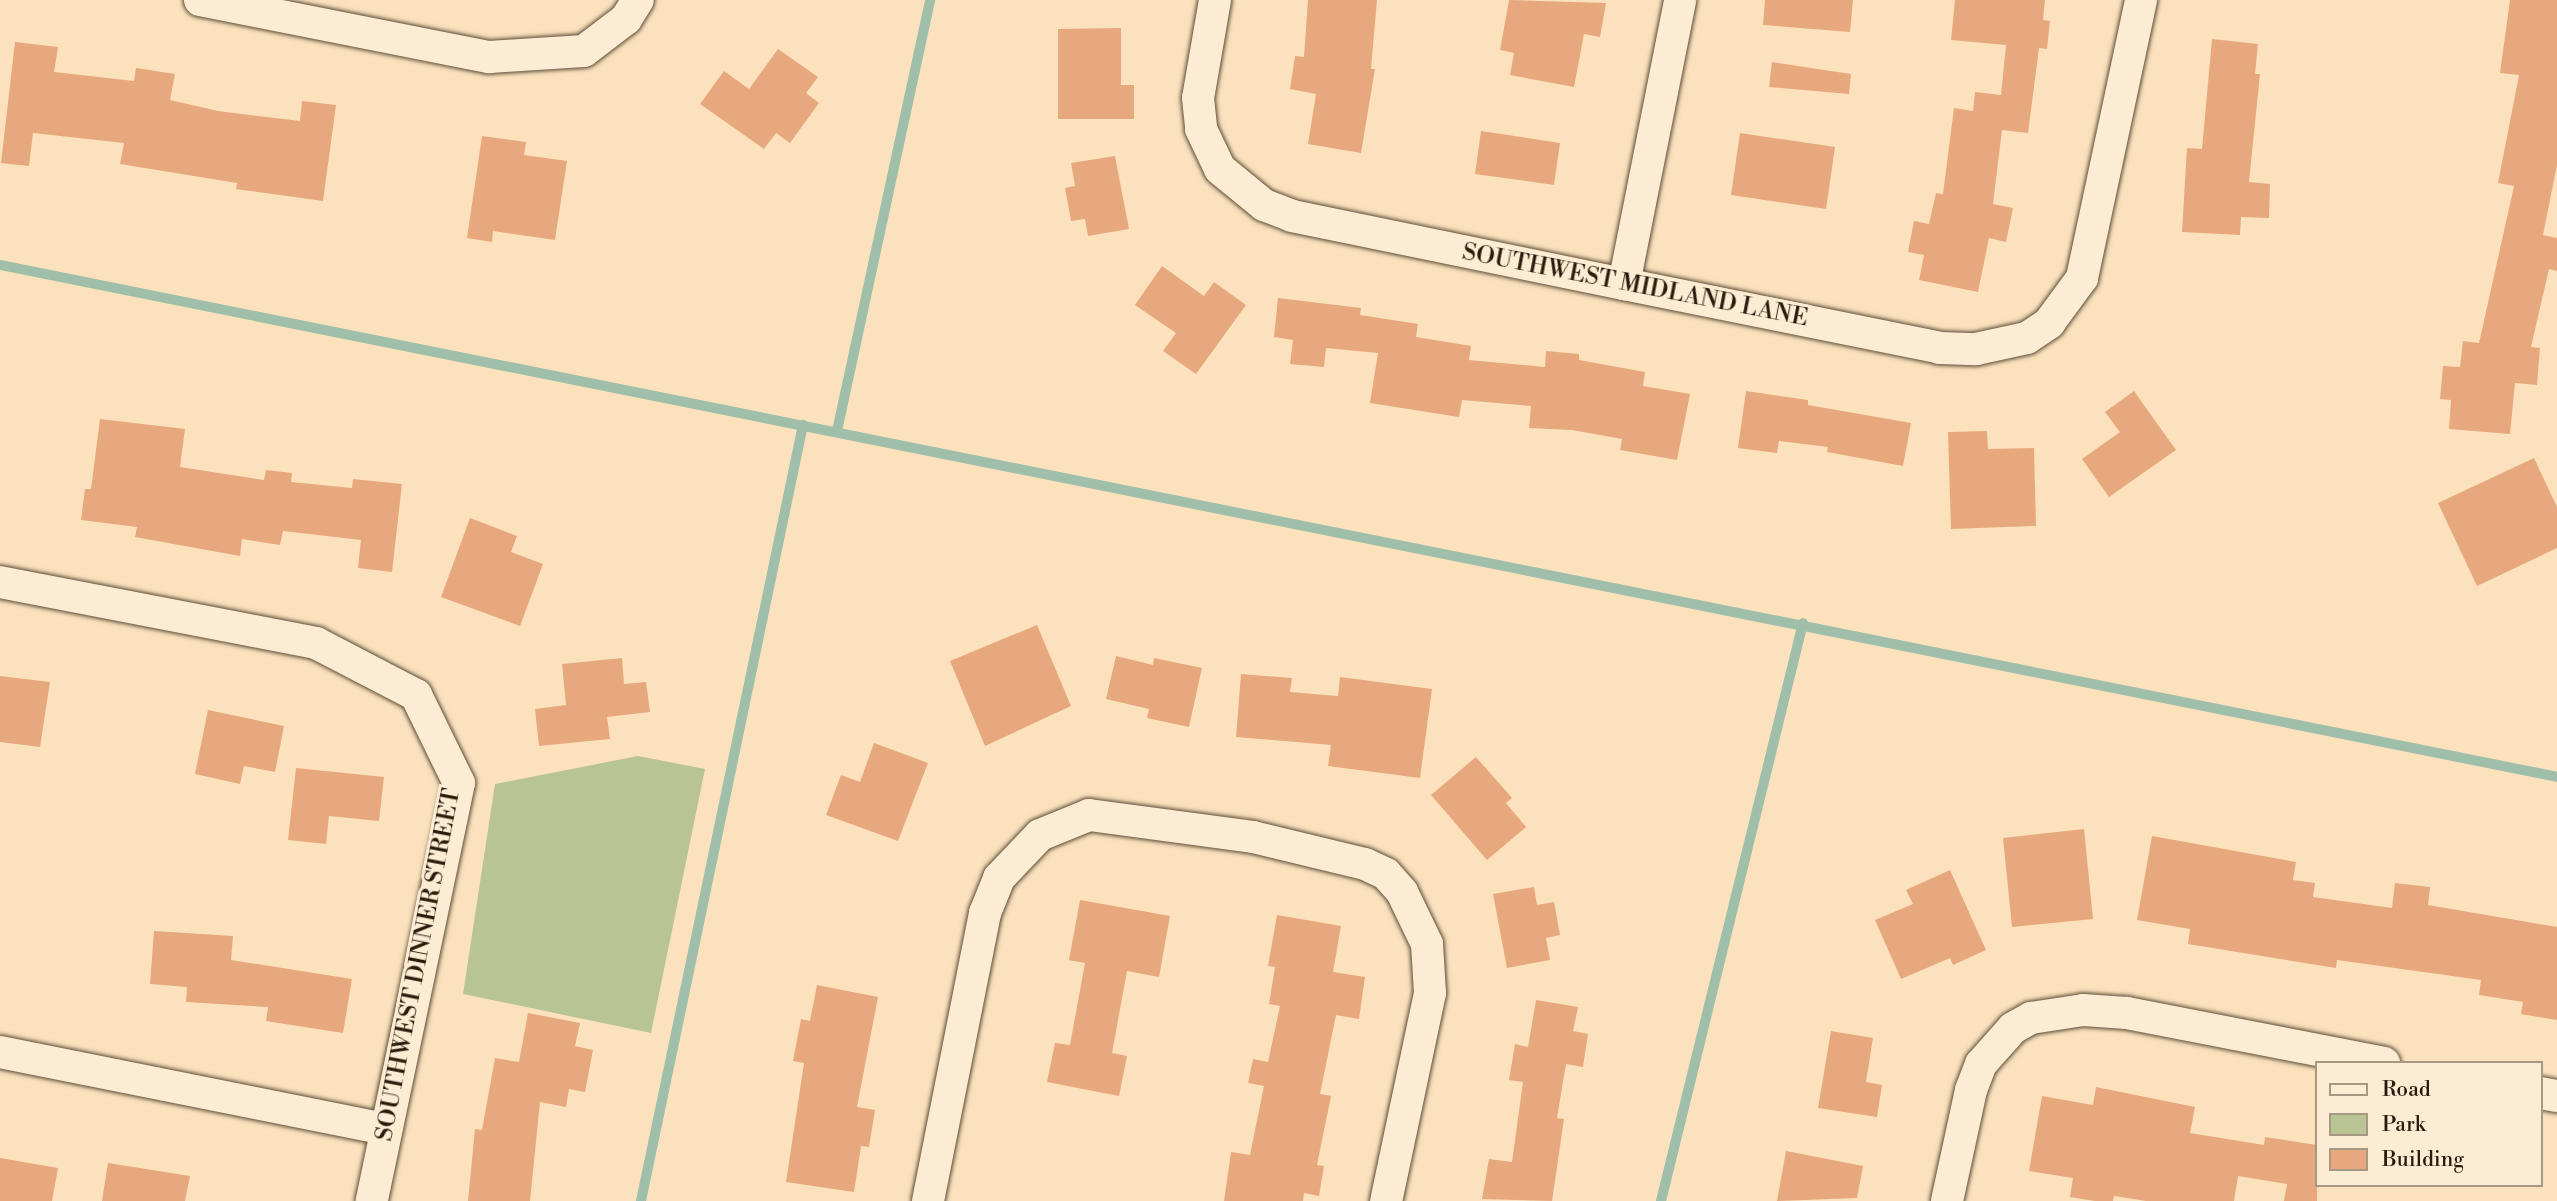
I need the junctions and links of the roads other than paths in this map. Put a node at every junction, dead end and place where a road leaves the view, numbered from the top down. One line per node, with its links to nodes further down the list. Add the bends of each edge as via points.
1 (200, 0): 2 (street, via 489,57 584,51 626,19)
2 (638, 0)
3 (1215, 0): 6 (street, SOUTHWEST MIDLAND LANE, via 1198,98 1200,129 1220,169 1264,205 1292,216)
4 (1680, 0): 6 (street)
5 (2141, 0): 6 (street, SOUTHWEST MIDLAND LANE, via 2082,278 2049,323 2026,338 1976,349 1940,348)
6 (1623, 284)
7 (0, 582): 10 (street, SOUTHWEST DINNER STREET, via 316,643 416,695 459,783)
8 (0, 1052): 10 (street)
9 (2374, 1061): 14 (street, via 2127,1013 2053,1012 2013,1028 1982,1064 1971,1090)
10 (386, 1129): 11 (street, SOUTHWEST DINNER STREET)
11 (372, 1201)
12 (928, 1201): 13 (street, via 985,913 999,878 1040,835 1089,815 1253,837 1365,864 1385,874 1417,917 1427,944 1430,993)
13 (1386, 1201)
14 (1947, 1201)

